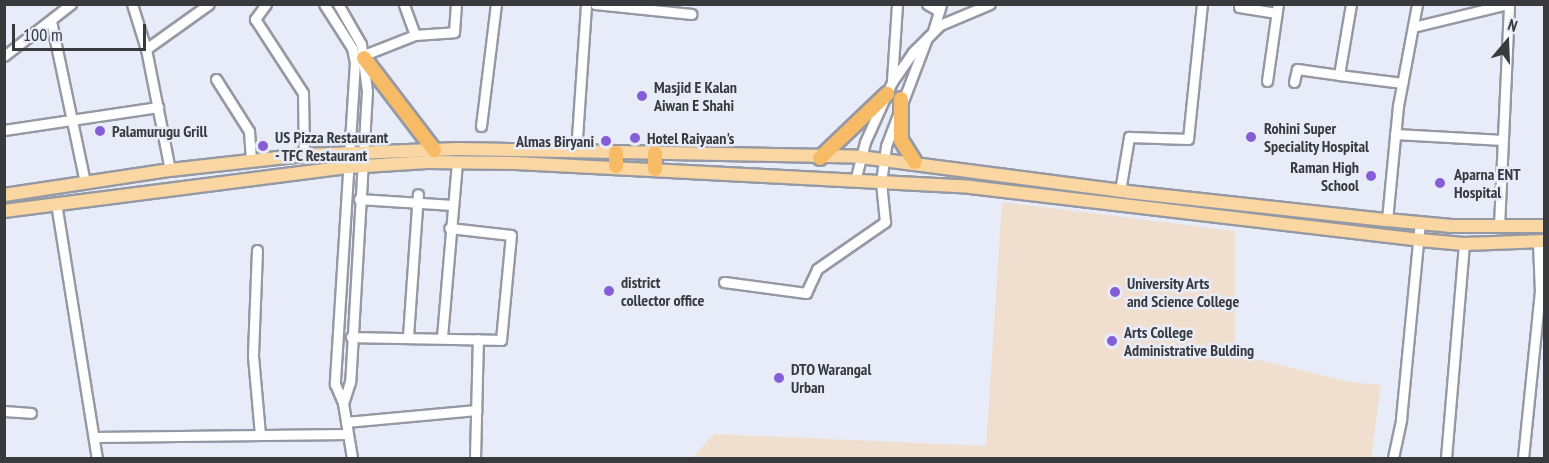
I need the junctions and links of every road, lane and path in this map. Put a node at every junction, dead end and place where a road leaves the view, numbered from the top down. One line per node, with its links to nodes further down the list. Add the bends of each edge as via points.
1 (71, 4): 23 (street)
2 (132, 4): 27 (street)
3 (209, 4): 27 (street)
4 (266, 4): 47 (street, via 255,18 303,93)
5 (324, 4): 44 (street, via 354,54)
6 (338, 4): 29 (street)
7 (404, 4): 25 (street)
8 (456, 4): 25 (street, via 454,32)
9 (496, 4): 39 (street)
10 (586, 4): 45 (street)
11 (596, 4): 22 (street)
12 (897, 4): 35 (street)
13 (927, 4): 19 (street)
14 (990, 4): 26 (street, via 954,17)
15 (1202, 4): 61 (street, via 1188,139 1129,137)
16 (1351, 4): 30 (street)
17 (1417, 4): 24 (street)
18 (1509, 4): 24 (street); 42 (street)
19 (942, 7): 26 (street)
20 (1239, 7): 21 (street)
21 (1277, 9): 32 (street)
22 (691, 14)
23 (51, 21): 28 (street); 38 (street)
24 (1413, 27): 34 (street)
25 (415, 35): 29 (street)
26 (930, 35): 35 (street, via 918,45); 36 (street)
27 (146, 49): 37 (street)
28 (4, 56)
29 (364, 56): 43 (highway); 44 (street, via 367,91)
30 (1339, 75): 33 (street, via 1297,69); 34 (street)
31 (216, 79): 52 (street, via 249,131)
32 (1267, 81)
33 (1294, 82)
34 (1402, 83): 41 (street)
35 (889, 88): 48 (street); 49 (highway)
36 (901, 99): 51 (street); 53 (highway, via 901,140)
37 (158, 107): 38 (street); 57 (street)
38 (69, 117): 40 (street); 59 (street)
39 (481, 126)
40 (4, 130)
41 (1395, 134): 42 (street); 68 (street)
42 (1503, 140): 70 (street)
43 (434, 150): 44 (main road); 45 (main road)
44 (356, 152): 47 (main road); 55 (street)
45 (576, 152): 50 (main road)
46 (655, 153): 49 (main road); 50 (main road); 56 (highway)
47 (304, 155): 52 (main road)
48 (860, 157): 49 (main road); 51 (main road); 58 (street)
49 (820, 158)
50 (616, 159): 54 (main road); 56 (main road)
51 (884, 160): 53 (main road); 60 (street)
52 (251, 161): 57 (main road)
53 (915, 162): 61 (main road)
54 (457, 163): 55 (main road); 66 (street)
55 (355, 167): 63 (street); 65 (main road); 82 (street, via 335,384)
56 (655, 169): 58 (main road)
57 (170, 170): 59 (main road)
58 (855, 181): 60 (main road)
59 (85, 182): 62 (main road)
60 (881, 182): 73 (main road, via 970,187); 77 (street, via 885,222 818,269 806,293)
61 (1120, 191): 68 (main road)
62 (4, 195)
63 (359, 199): 64 (street); 78 (street)
64 (417, 199): 66 (street); 79 (street)
65 (56, 203): 67 (main road); 89 (street)
66 (452, 205): 72 (street)
67 (4, 211)
68 (1387, 220): 69 (main road)
69 (1420, 223): 70 (main road); 73 (street)
70 (1499, 226): 71 (main road)
71 (1545, 226)
72 (449, 228): 80 (street); 81 (street, via 512,235 501,340)
73 (1420, 240): 75 (main road); 93 (street)
74 (1541, 241): 75 (main road); 95 (street, via 1540,292)
75 (1464, 244): 94 (street)
76 (257, 250): 88 (street, via 253,356)
77 (724, 282)
78 (351, 336): 79 (street); 82 (street, via 350,382)
79 (408, 336): 80 (street)
80 (442, 338): 81 (street)
81 (478, 339): 83 (street)
82 (344, 403): 86 (street)
83 (476, 410): 86 (street); 92 (street)
84 (4, 411): 85 (street)
85 (31, 413)
86 (346, 422): 87 (street)
87 (347, 434): 88 (street); 91 (street)
88 (260, 435): 89 (street)
89 (95, 437): 90 (street)
90 (98, 459)
91 (352, 459)
92 (475, 459)
93 (1393, 459)
94 (1446, 459)
95 (1523, 459)

